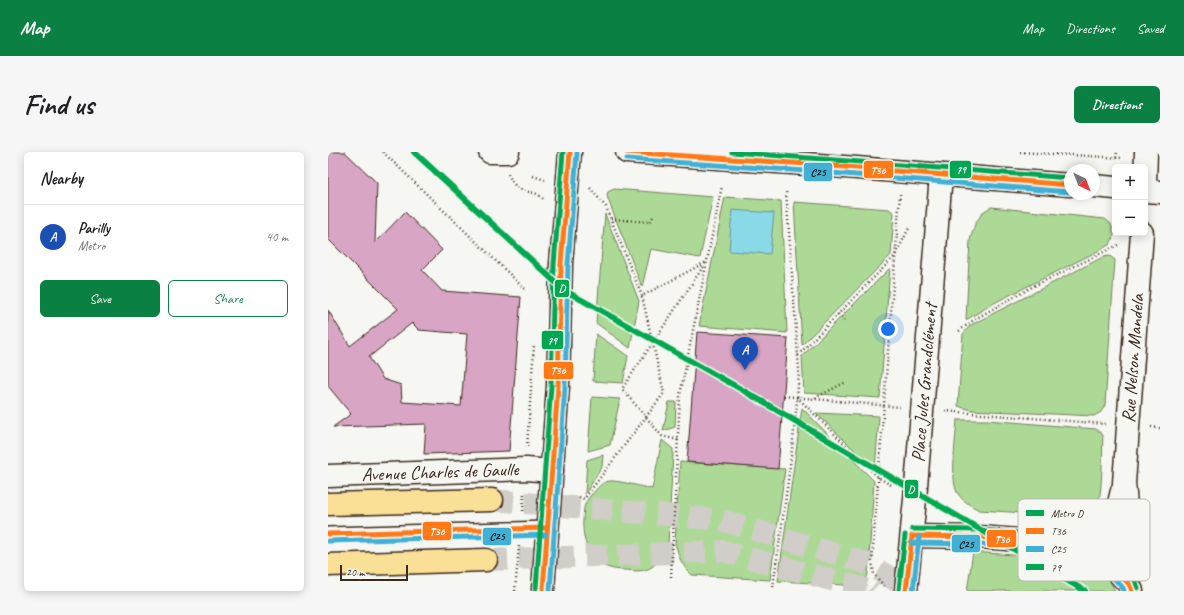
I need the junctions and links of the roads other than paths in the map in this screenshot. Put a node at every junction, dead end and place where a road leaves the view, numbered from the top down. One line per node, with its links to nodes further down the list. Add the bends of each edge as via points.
1 (490, 152): 2 (street)
2 (507, 152)
3 (570, 152): 15 (street, via 558,182 561,264 558,386)
4 (627, 152): 6 (street)
5 (1146, 152): 7 (street)
6 (758, 156): 8 (street)
7 (1146, 164)
8 (941, 175): 9 (street); 24 (street, Place Jules Grandclément)
9 (1064, 184)
10 (1100, 187): 11 (street)
11 (1112, 188)
12 (1148, 191): 13 (street)
13 (1160, 192)
14 (1142, 236): 17 (street, Rue Nelson Mandela)
15 (552, 471): 16 (street, Avenue Charles de Gaulle, via 526,469); 22 (street)
16 (328, 476)
17 (1124, 483): 18 (street, Rue Nelson Mandela); 19 (street, Rue Nelson Mandela)
18 (1120, 499)
19 (1125, 499)
20 (492, 500): 21 (main road, Avenue Charles de Gaulle)
21 (328, 504)
22 (546, 528): 23 (lane); 28 (street)
23 (328, 534)
24 (912, 536): 25 (street, Rue Nelson Mandela); 29 (street, Place Jules Grandclément)
25 (1018, 540)
26 (486, 560): 27 (main road)
27 (328, 565)
28 (544, 590)
29 (906, 591)

